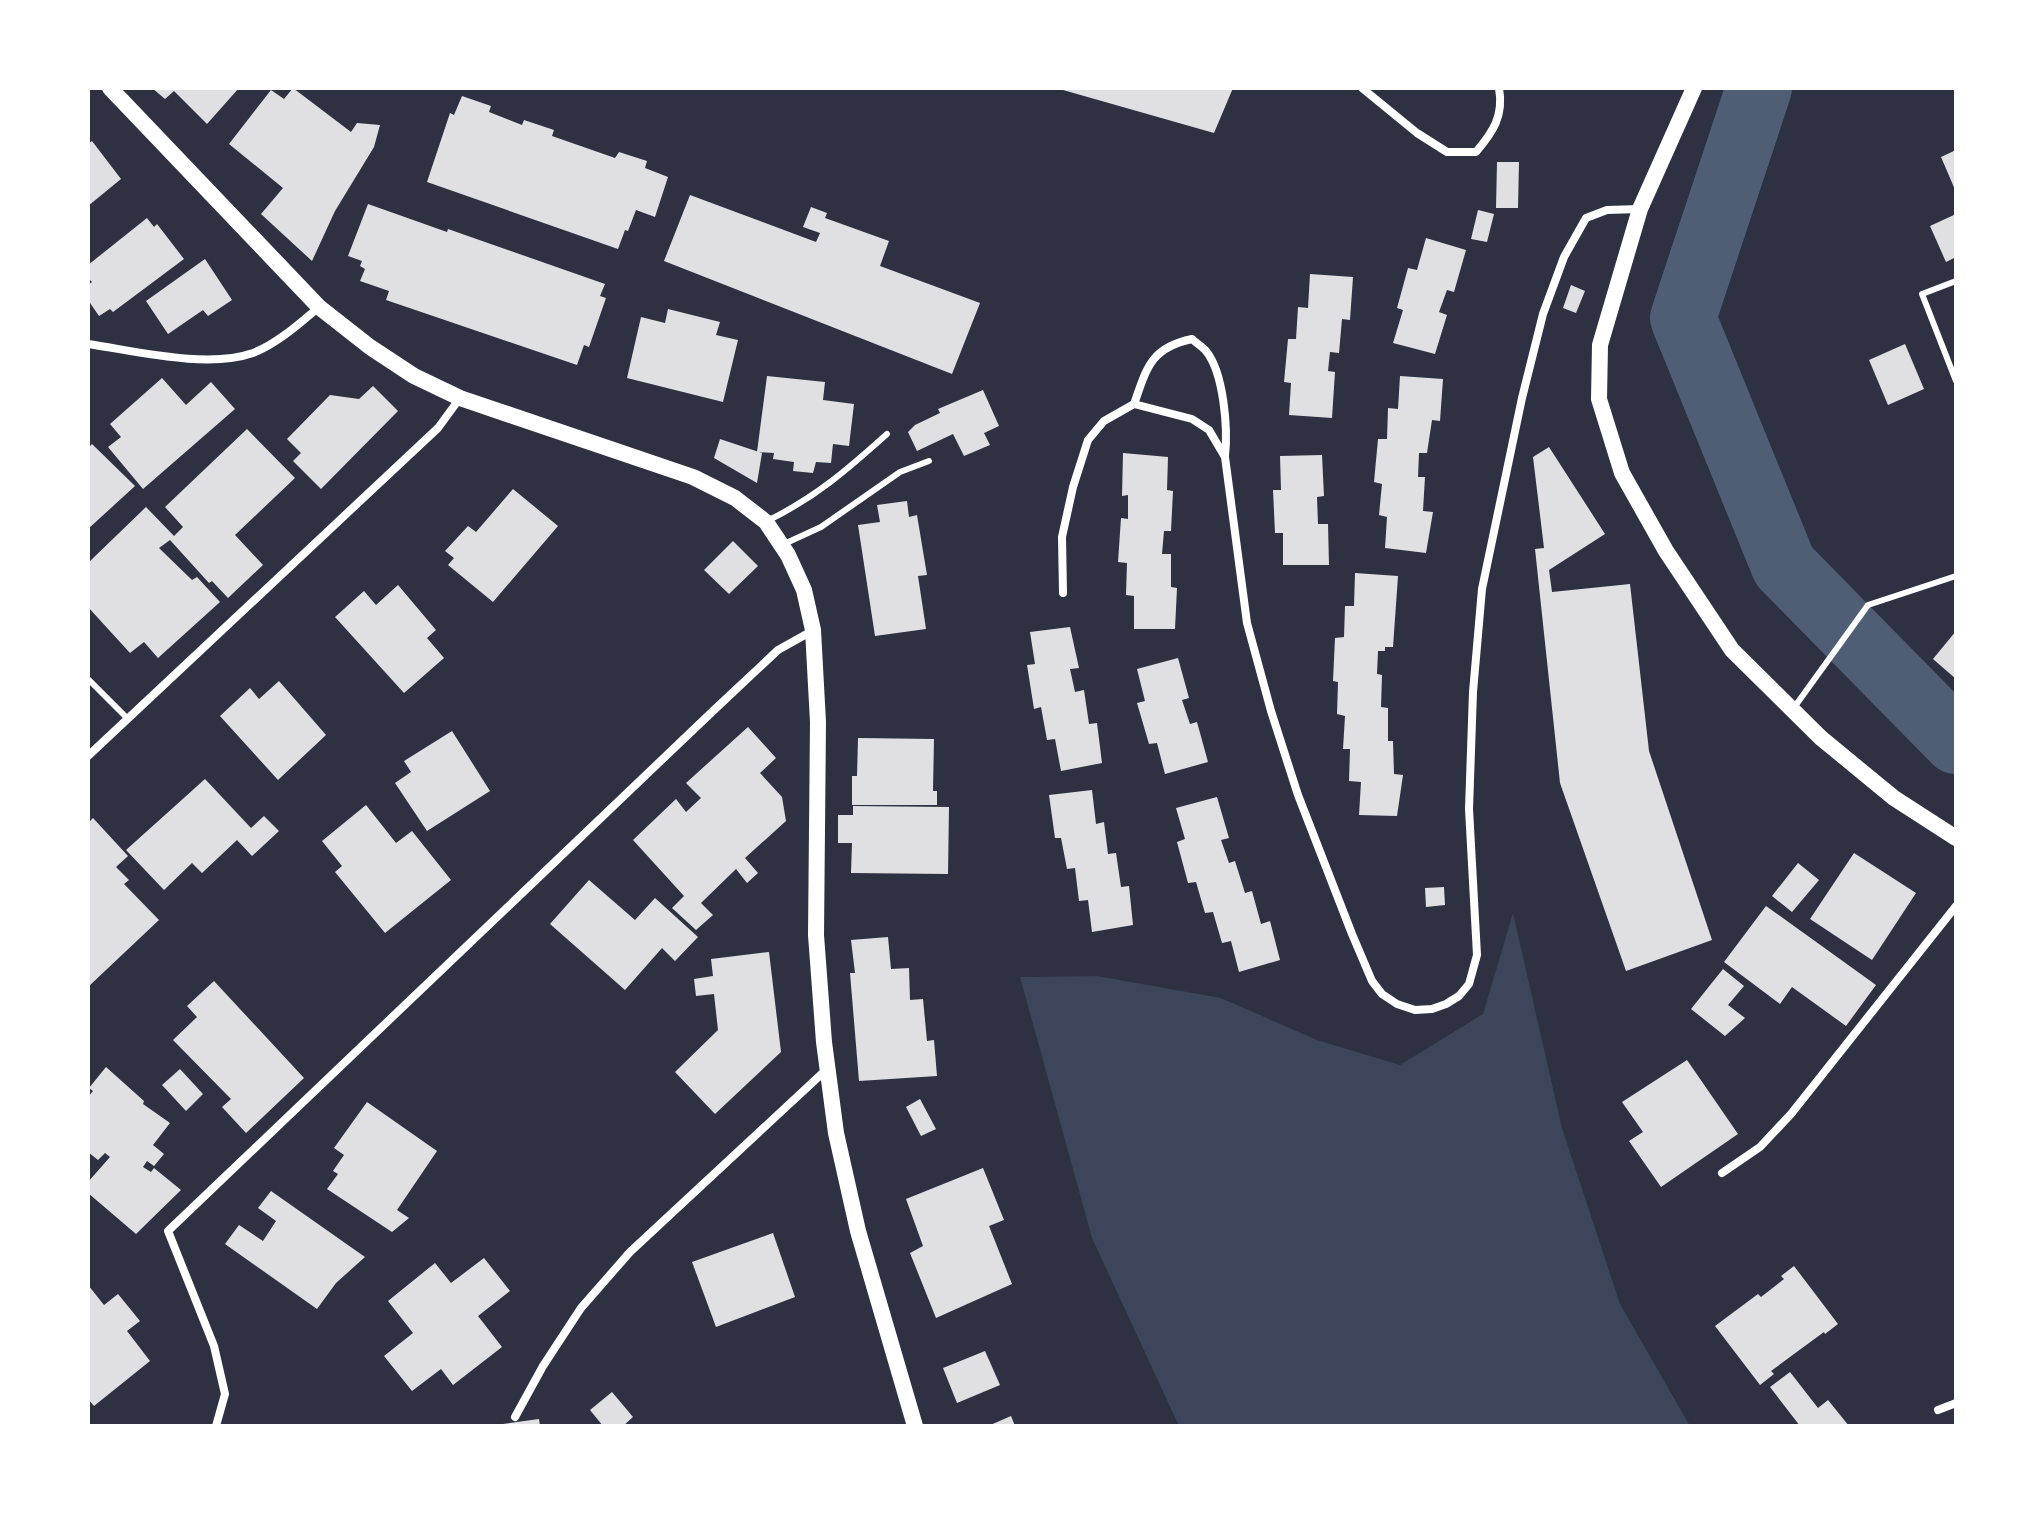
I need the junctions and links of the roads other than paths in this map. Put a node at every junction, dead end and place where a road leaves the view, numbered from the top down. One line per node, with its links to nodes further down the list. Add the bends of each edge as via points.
1 (110, 88): 7 (main road)
2 (1362, 88): 3 (street, via 1447,152 1476,152 1496,128)
3 (1499, 88)
4 (1694, 88): 5 (main road)
5 (1640, 209): 13 (street, via 1607,210 1586,218 1564,257 1543,314 1522,398 1482,589 1473,692 1469,809 1477,955 1469,984 1446,1004 1415,1010 1382,994 1352,934 1298,795 1247,623); 21 (main road, via 1600,345 1599,399 1608,429 1622,473 1699,601 1732,650)
6 (1956, 281): 9 (lane, via 1922,294)
7 (319, 307): 8 (street, via 255,352 217,359); 10 (main road, via 414,376)
8 (88, 344)
9 (1956, 381)
10 (460, 398): 15 (main road, via 693,477 735,498); 22 (street, via 438,428)
11 (1134, 404): 13 (street, via 1192,419 1209,430); 13 (street, via 1157,353 1192,339 1207,352 1217,374 1228,432); 18 (street, via 1104,421 1088,440 1062,537)
12 (887, 434): 15 (lane, via 836,480)
13 (1225, 457)
14 (929, 461): 16 (lane, via 900,472 821,527)
15 (766, 522): 16 (main road)
16 (781, 545): 19 (main road, via 804,590)
17 (1956, 576): 21 (lane, via 1868,605)
18 (1063, 593)
19 (813, 630): 26 (main road, via 818,722 816,935); 31 (street, via 778,650 168,1231 214,1346 225,1394)
20 (88, 679): 22 (lane)
21 (1793, 709): 24 (main road, via 1894,798)
22 (128, 719): 23 (street)
23 (88, 756)
24 (1956, 838)
25 (1956, 906): 27 (street, via 1791,1114 1760,1147)
26 (827, 1069): 30 (street, via 620,1263 581,1308); 32 (main road, via 858,1231)
27 (1722, 1173)
28 (1956, 1403): 29 (street)
29 (1938, 1410)
30 (515, 1417)
31 (216, 1426)
32 (915, 1426)

